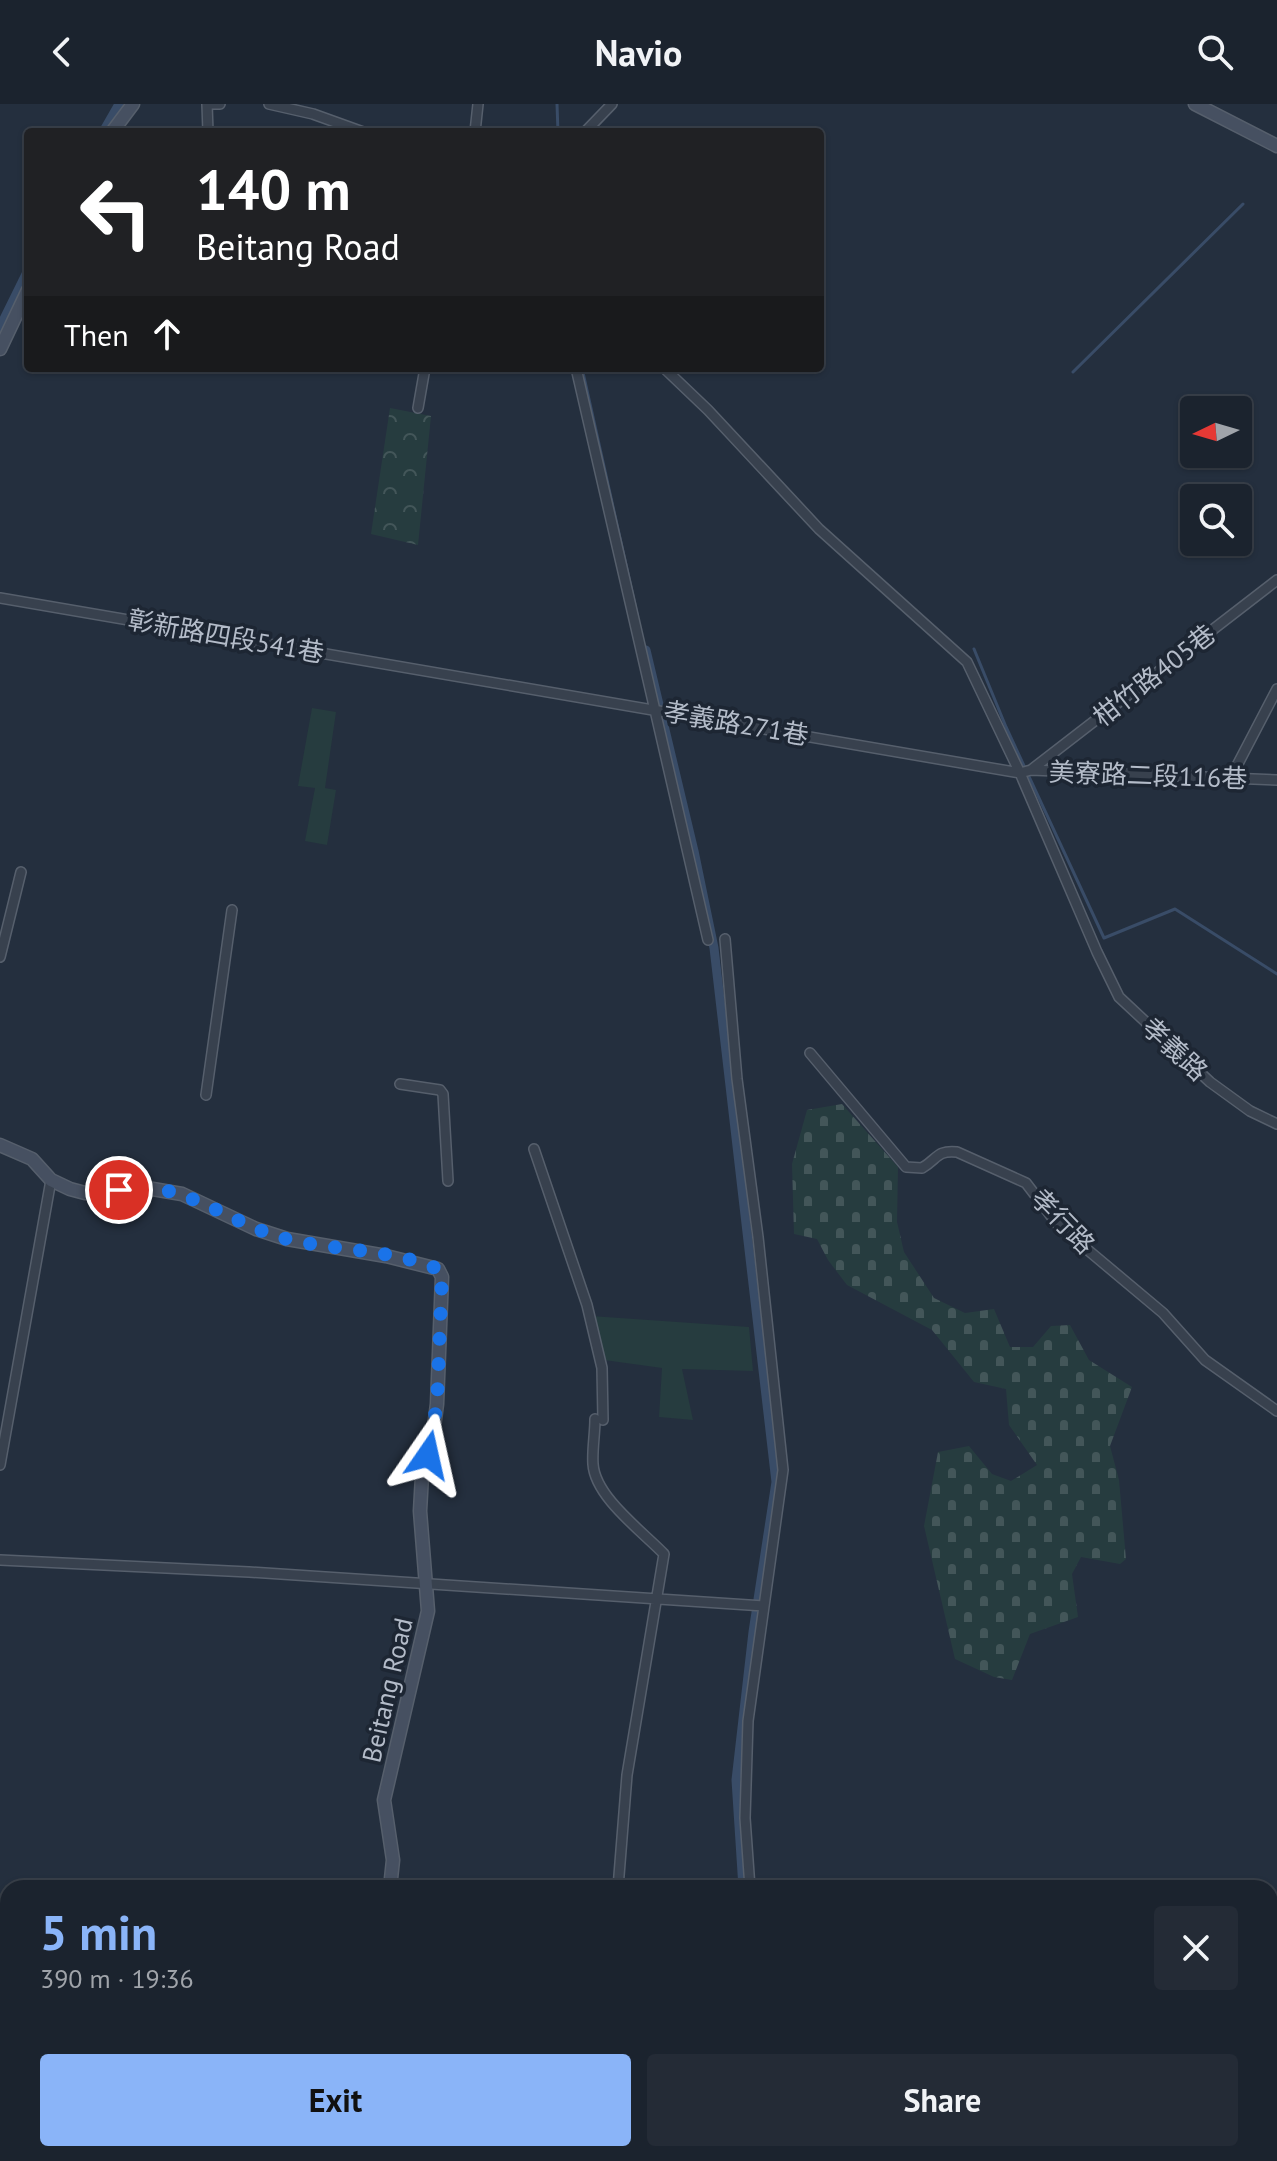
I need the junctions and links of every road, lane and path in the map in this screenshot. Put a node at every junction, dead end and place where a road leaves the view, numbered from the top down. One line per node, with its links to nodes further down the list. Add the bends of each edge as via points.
1 (133, 104): 8 (street)
2 (208, 104): 3 (street); 9 (street)
3 (220, 104)
4 (269, 104): 10 (street)
5 (478, 104): 11 (street)
6 (612, 104): 12 (street)
7 (1195, 104): 13 (street)
8 (115, 128)
9 (208, 128)
10 (352, 128)
11 (475, 128)
12 (589, 128)
13 (1277, 146)
14 (24, 297): 15 (street)
15 (5, 330): 16 (street)
16 (0, 349)
17 (424, 372): 20 (street)
18 (577, 372): 25 (street)
19 (668, 372): 26 (street, 孝義路, via 819,529 967,662)
20 (418, 408)
21 (1277, 580): 26 (street, 柑竹路405巷)
22 (0, 598): 23 (street, 彰新路四段541巷)
23 (452, 674): 25 (street, 孝義路271巷)
24 (1277, 689): 27 (street)
25 (653, 708): 26 (street, 孝義路271巷); 32 (street)
26 (1025, 771): 27 (street, 美寮路二段116巷); 37 (street, 孝義路, via 1119,997 1210,1082)
27 (1230, 779): 28 (street, 美寮路二段116巷)
28 (1277, 780)
29 (21, 872): 33 (street)
30 (232, 910): 36 (street)
31 (725, 939): 47 (street, via 783,1470)
32 (708, 940)
33 (0, 957)
34 (810, 1053): 42 (street, 孝行路, via 906,1167 922,1168 938,1154 957,1152 1026,1183 1058,1225 1163,1313 1205,1360)
35 (400, 1084): 41 (street, via 443,1094)
36 (206, 1095)
37 (1277, 1124)
38 (0, 1145): 40 (street, via 32,1159)
39 (534, 1149): 46 (street, via 587,1305 602,1368 593,1466 605,1495 664,1554)
40 (51, 1180): 43 (street); 45 (street, Beitang Road, via 85,1193 135,1186 182,1194 287,1239 438,1269 442,1277 437,1404 420,1511)
41 (448, 1181)
42 (1277, 1411)
43 (0, 1465)
44 (0, 1560): 45 (street)
45 (425, 1585): 46 (street); 48 (street, Beitang Road, via 428,1611 384,1800)
46 (656, 1599): 47 (street); 49 (street, via 627,1775)
47 (764, 1606): 50 (street, via 748,1721)
48 (391, 1880)
49 (619, 1880)
50 (749, 1880)

